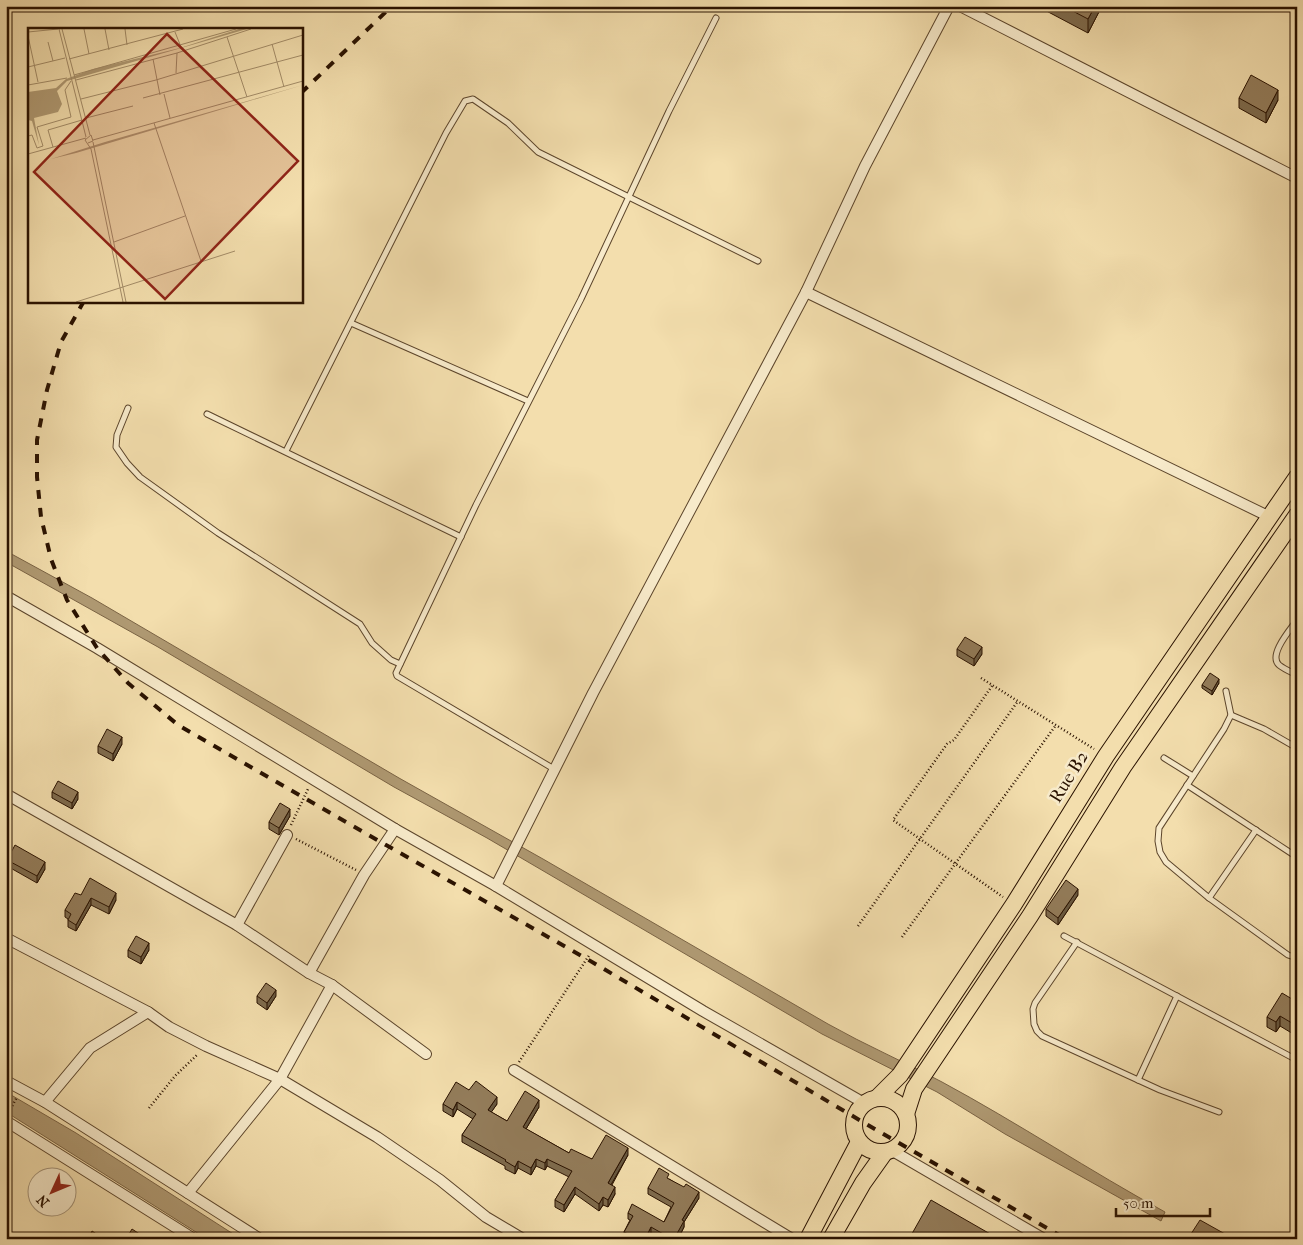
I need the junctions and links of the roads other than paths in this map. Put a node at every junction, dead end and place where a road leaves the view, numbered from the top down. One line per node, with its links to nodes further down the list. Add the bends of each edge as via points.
1 (950, 6): 7 (street, via 865,166)
2 (960, 6): 4 (street)
3 (716, 18): 5 (lane)
4 (1297, 178)
5 (629, 197): 6 (lane); 8 (lane, via 538,152 508,123 473,99 465,101); 9 (lane)
6 (758, 261)
7 (806, 292): 15 (street); 25 (street)
8 (351, 323): 9 (lane); 12 (lane)
9 (528, 401): 16 (lane)
10 (128, 408): 19 (lane, via 117,435 116,447 140,477 218,533 360,624 372,643)
11 (208, 414): 12 (lane)
12 (286, 451): 16 (lane)
13 (1297, 477): 15 (main road, Rue B2)
14 (1297, 514): 53 (main road, via 1123,766 1013,943 914,1089)
15 (1270, 517): 50 (main road, Rue B2, via 1106,756 1014,904 900,1076)
16 (461, 537): 19 (lane)
17 (6, 596): 29 (street)
18 (1297, 620): 20 (lane, via 1275,653 1275,660)
19 (400, 664): 25 (lane, via 397,676)
20 (1297, 675)
21 (1226, 691): 22 (lane)
22 (1231, 715): 23 (lane, via 1264,728); 26 (lane)
23 (1297, 748)
24 (1164, 758): 26 (lane)
25 (555, 770): 33 (street)
26 (1193, 776): 27 (lane)
27 (1187, 785): 30 (lane); 34 (lane, via 1159,828 1160,852 1166,862)
28 (6, 794): 35 (street)
29 (395, 829): 33 (street); 40 (street, via 364,875)
30 (1256, 830): 32 (lane); 34 (lane)
31 (287, 835): 35 (street)
32 (1297, 857)
33 (496, 886): 50 (street, via 703,1011)
34 (1209, 898): 39 (lane, via 1288,955)
35 (237, 925): 40 (street)
36 (1064, 936): 38 (lane)
37 (6, 938): 43 (street)
38 (1077, 942): 42 (lane); 48 (lane, via 1035,1003 1032,1017 1037,1031)
39 (1297, 958)
40 (309, 973): 41 (street)
41 (332, 985): 44 (street); 47 (street)
42 (1177, 996): 45 (lane); 48 (lane)
43 (148, 1012): 47 (street, via 206,1046); 51 (street, via 90,1048)
44 (426, 1054)
45 (1297, 1060)
46 (514, 1070): 61 (street)
47 (280, 1079): 57 (street); 60 (street, via 376,1137 440,1180 486,1217)
48 (1138, 1080): 52 (lane)
49 (6, 1081): 51 (street)
50 (870, 1101): 53 (main road, via 891,1100); 55 (main road, via 859,1108 853,1122)
51 (45, 1102): 57 (street)
52 (1219, 1112)
53 (906, 1114): 56 (main road, via 906,1136 898,1147)
54 (6, 1120): 58 (street)
55 (859, 1142): 56 (main road, via 870,1150); 62 (main road)
56 (888, 1151): 63 (main road, via 863,1183); 64 (street)
57 (188, 1193): 59 (street)
58 (194, 1239)
59 (260, 1239)
60 (523, 1239)
61 (792, 1239)
62 (808, 1239)
63 (831, 1239)
64 (1044, 1239)

